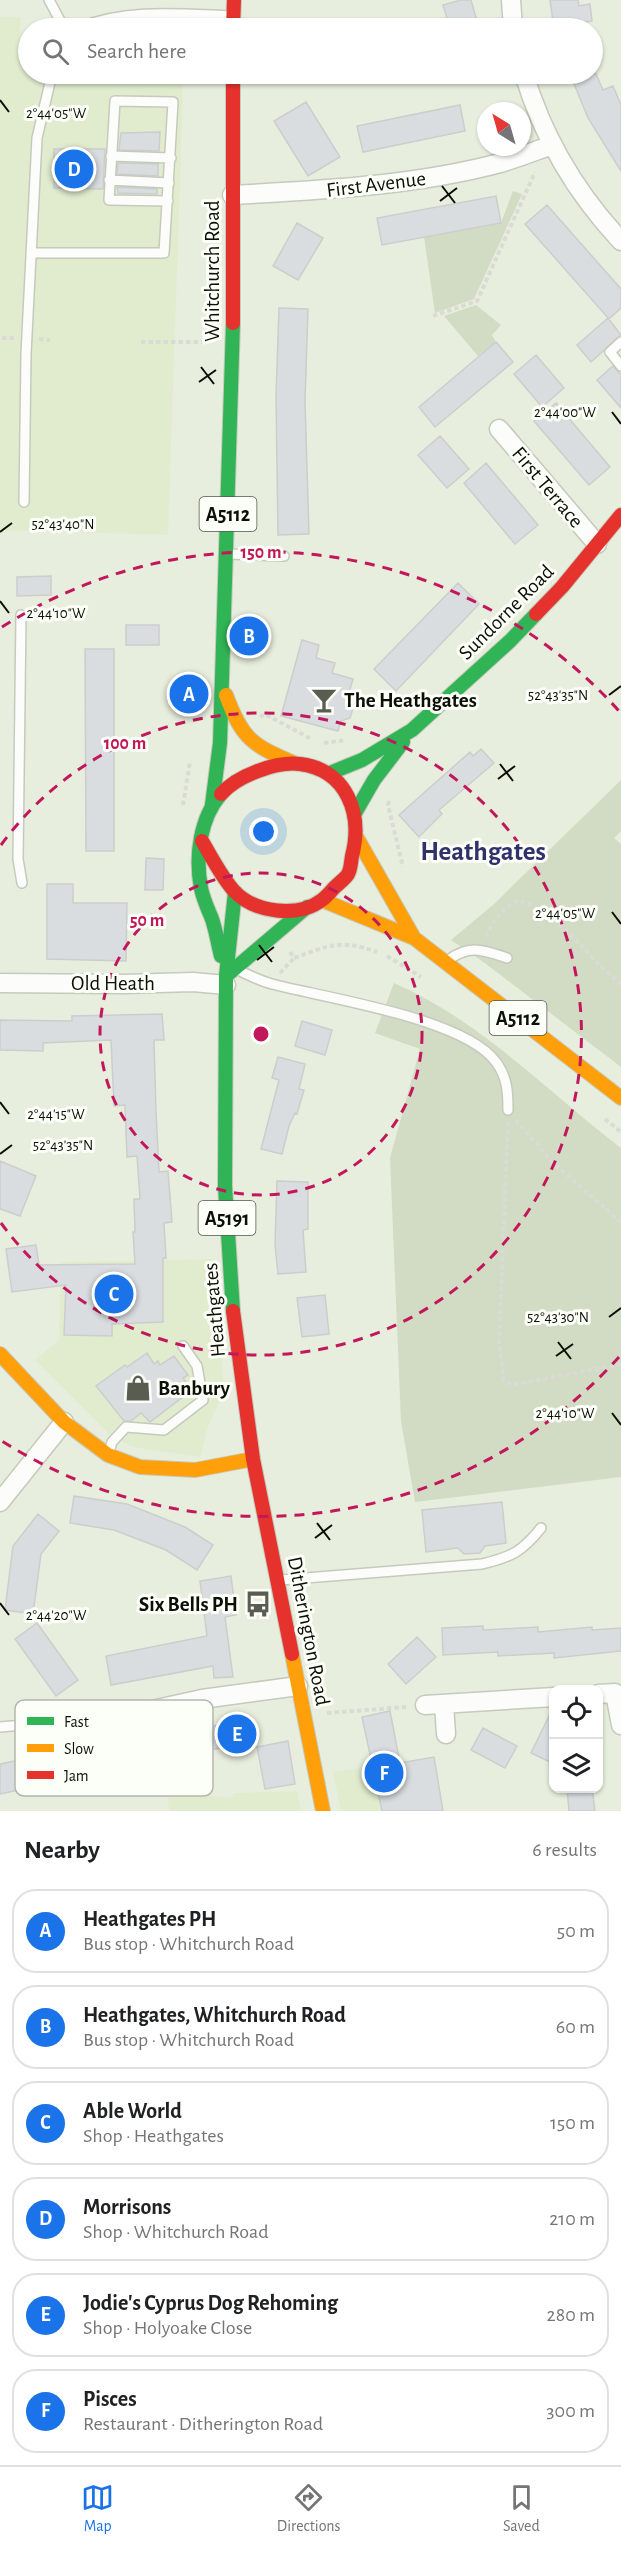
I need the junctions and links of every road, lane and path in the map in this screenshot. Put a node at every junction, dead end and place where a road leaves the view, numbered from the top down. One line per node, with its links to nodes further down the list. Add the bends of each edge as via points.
1 (49, 0): 4 (lane)
2 (234, 0): 7 (main road)
3 (511, 0): 8 (street)
4 (59, 18)
5 (121, 18): 6 (lane, via 154,14)
6 (194, 18)
7 (233, 18)
8 (512, 18)
9 (50, 84): 20 (lane, via 37,138)
10 (233, 84): 17 (main road, Whitchurch Road / A5112)
11 (527, 84): 12 (street)
12 (544, 148): 17 (street, First Avenue, via 501,163 400,182); 19 (street); 21 (path, via 477,301)
13 (111, 156): 14 (lane); 14 (lane, via 115,101 173,102); 15 (lane)
14 (171, 158): 16 (lane)
15 (109, 180): 16 (lane); 18 (lane, via 109,200)
16 (169, 183): 18 (lane)
17 (232, 195): 30 (main road, Whitchurch Road / A5112, via 233,343)
18 (168, 201): 20 (lane, via 164,253)
19 (621, 241)
20 (32, 253): 27 (lane)
21 (433, 316)
22 (141, 342): 23 (path)
23 (197, 342)
24 (621, 342): 25 (lane, via 610,352)
25 (621, 366)
26 (499, 429): 29 (street, First Terrace)
27 (24, 502)
28 (621, 515): 29 (main road, Sundorne Road)
29 (597, 544): 35 (main road, Sundorne Road, via 510,641)
30 (226, 554): 31 (lane); 33 (main road, Whitchurch Road / A5112)
31 (284, 556)
32 (21, 615): 45 (lane, via 18,859)
33 (222, 685): 37 (main road, Whitchurch Road / A5112, via 236,723 254,746); 40 (main road, Whitchurch Road / A5112)
34 (258, 718): 36 (path, via 265,714 321,744)
35 (412, 730): 38 (main road, Sundorne Road, via 362,760); 41 (main road, Sundorne Road, via 374,780)
36 (356, 738)
37 (294, 763): 38 (main road, A5112, via 320,767); 40 (main road, A5112, via 255,771 225,790)
38 (330, 773): 41 (main road, A5112, via 347,794)
39 (393, 792): 44 (path, via 388,805)
40 (212, 805): 43 (main road, A5112, via 204,821)
41 (355, 813): 42 (main road, A5112)
42 (357, 838): 47 (main road, A5112, via 348,873); 49 (main road, A5112)
43 (202, 841): 46 (main road, A5112); 55 (main road, A5191, via 201,890)
44 (404, 870)
45 (22, 883)
46 (235, 892): 48 (main road, A5112, via 256,906 282,911); 55 (main road, Heathgates / A5191)
47 (322, 900): 48 (main road, A5112); 49 (main road, A5112)
48 (307, 907): 55 (main road)
49 (414, 938): 54 (main road, A5112)
50 (352, 944): 51 (path, via 323,947 294,958)
51 (286, 945)
52 (481, 949): 53 (lane); 54 (lane, via 459,952); 57 (path, via 492,920 518,900 533,905 562,928)
53 (507, 958)
54 (445, 962): 58 (main road, A5112)
55 (229, 976): 56 (street, Old Heath, via 193,982); 59 (lane, via 384,1010 456,1034 495,1060 506,1079); 66 (main road, Heathgates / A5191, via 225,1186 234,1322)
56 (0, 983)
57 (621, 984)
58 (621, 1098)
59 (508, 1110): 60 (path, via 552,1162); 63 (path, via 499,1344 504,1380 512,1385)
60 (621, 1222)
61 (183, 1346): 65 (lane, via 197,1366 203,1400 164,1430 126,1427 112,1442)
62 (0, 1354): 64 (main road)
63 (621, 1364)
64 (64, 1422): 65 (main road); 67 (street)
65 (108, 1455): 66 (main road, via 140,1467 195,1470)
66 (253, 1459): 69 (main road, Ditherington Road / A5191)
67 (0, 1502)
68 (541, 1528): 69 (lane, via 527,1546 509,1557 482,1564)
69 (278, 1580): 70 (main road, Ditherington Road / A5191)
70 (298, 1686): 73 (street); 76 (main road, Ditherington Road / A5191)
71 (612, 1694): 77 (street)
72 (549, 1697): 74 (street)
73 (197, 1700)
74 (444, 1704): 75 (street); 80 (street)
75 (425, 1705): 76 (path)
76 (304, 1715): 81 (main road, Ditherington Road / A5191)
77 (621, 1725)
78 (15, 1726): 79 (lane)
79 (0, 1727)
80 (446, 1734)
81 (323, 1811)

